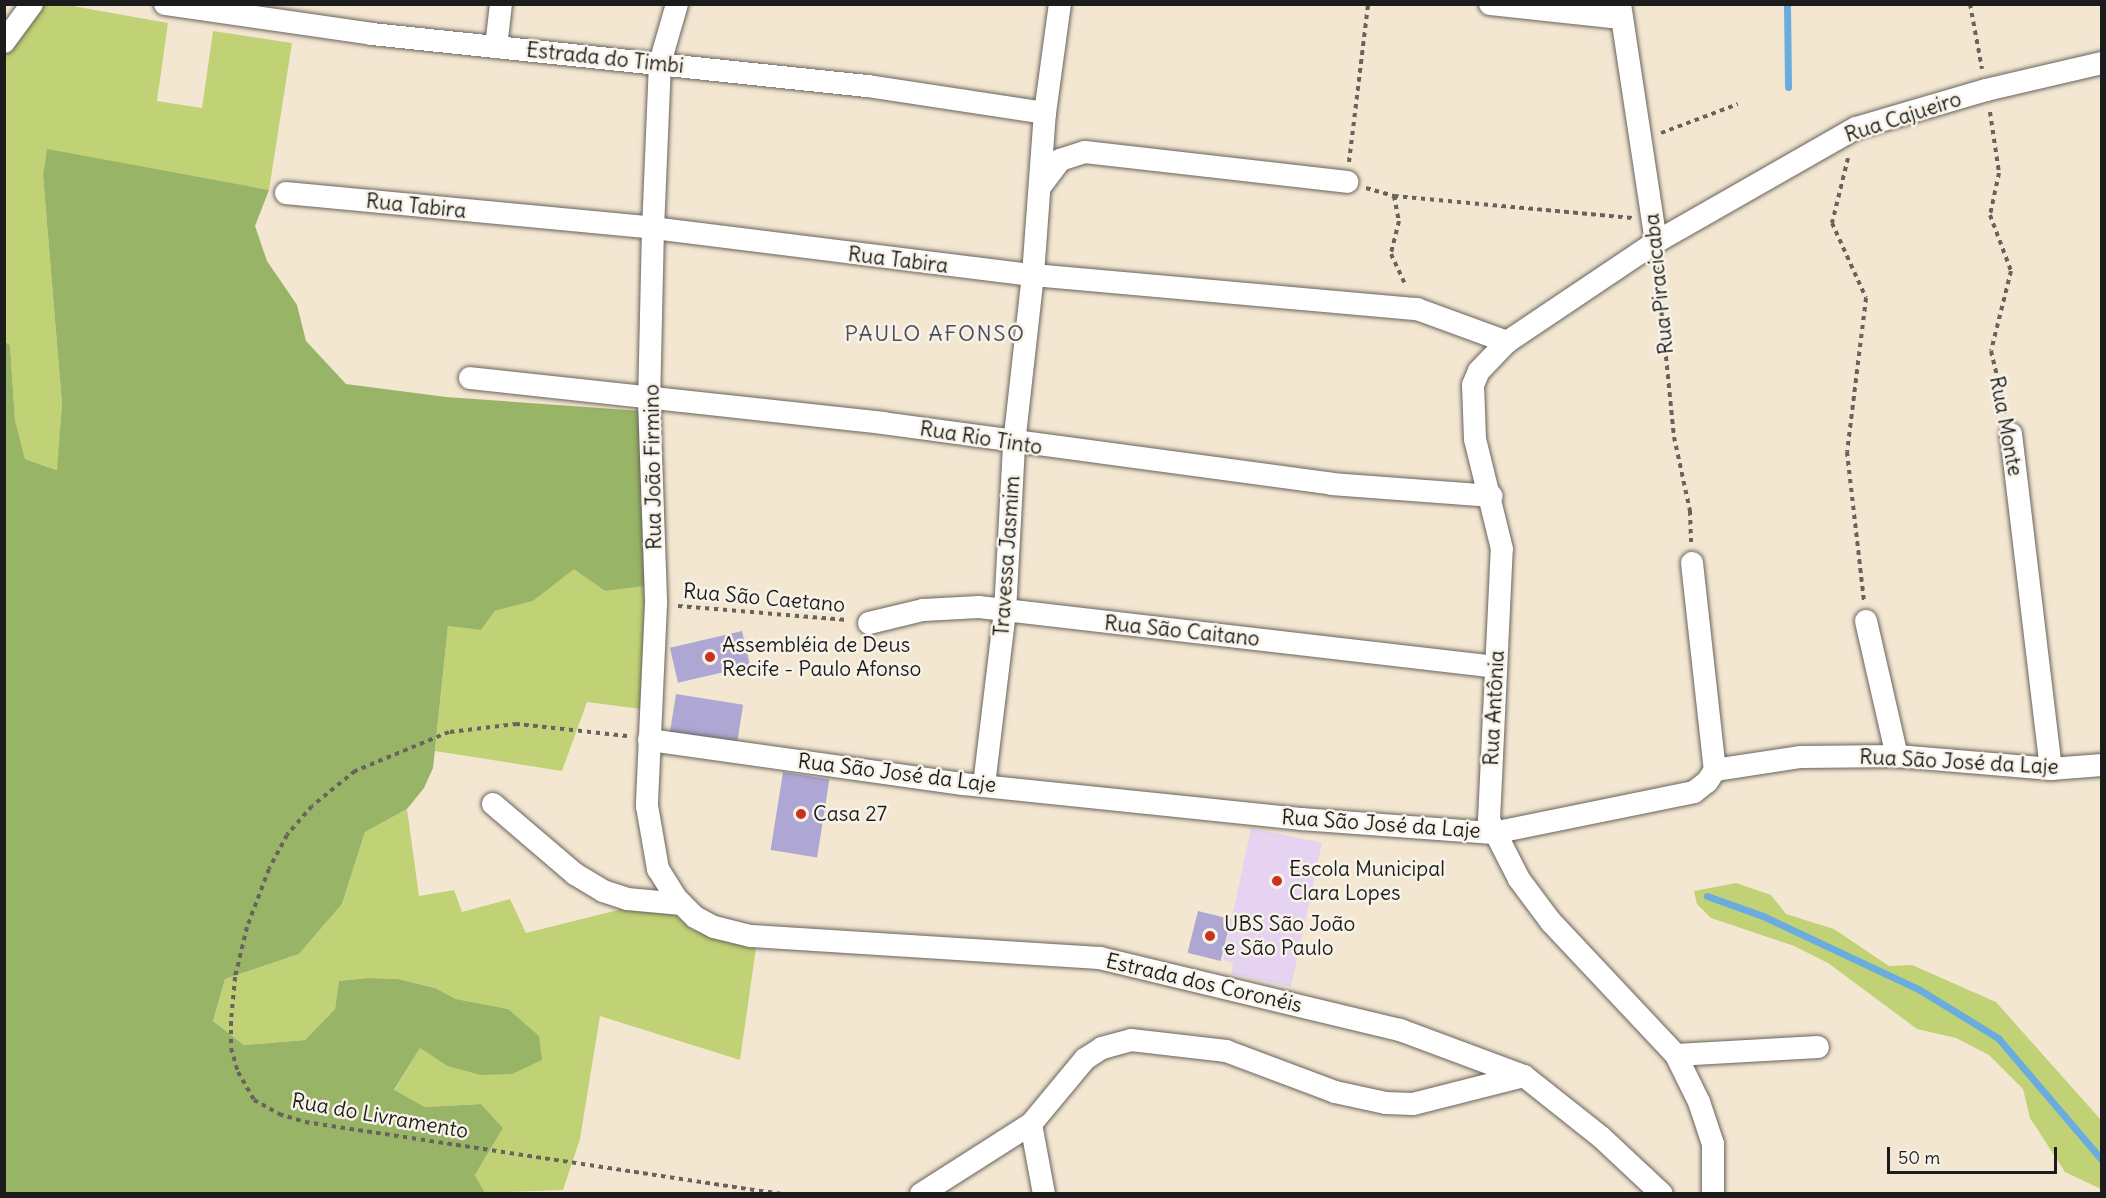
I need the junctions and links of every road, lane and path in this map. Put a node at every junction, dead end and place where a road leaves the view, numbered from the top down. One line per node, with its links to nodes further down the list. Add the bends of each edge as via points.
1 (32, 4): 10 (street)
2 (165, 4): 11 (street, Estrada do Timbi, via 372,34)
3 (501, 4): 11 (street)
4 (677, 4): 12 (street, Rua João Firmino)
5 (1060, 4): 16 (street, Travessa Jasmim)
6 (1368, 4): 19 (path)
7 (1490, 4): 9 (street)
8 (1970, 4): 14 (path, Rua Monte)
9 (1621, 11): 18 (street, Rua Piracicaba)
10 (4, 42)
11 (496, 46): 12 (street, Estrada do Timbi)
12 (660, 63): 16 (street, Estrada do Timbi, via 868,86); 23 (street, Rua João Firmino)
13 (2102, 63): 14 (street, Rua Cajueiro)
14 (1986, 90): 17 (street, Rua Cajueiro); 30 (path, Rua Monte, via 1999,173 1990,215 2011,271 1991,351)
15 (1738, 104): 18 (path)
16 (1045, 113): 20 (street, Travessa Jasmim)
17 (1856, 128): 24 (street, Rua Cajueiro); 36 (path, via 1832,223 1866,298 1847,452)
18 (1640, 140): 24 (street, Rua Piracicaba)
19 (1347, 182): 20 (street, via 1085,152 1060,160); 22 (path)
20 (1039, 189): 25 (street, Travessa Jasmim)
21 (286, 193): 23 (street, Rua Tabira)
22 (1394, 196): 24 (path); 26 (path, via 1399,221 1391,254)
23 (653, 228): 25 (street, Rua Tabira); 29 (street, Rua João Firmino)
24 (1654, 231): 27 (street, Rua Antônia); 33 (path, Rua Piracicaba, via 1674,437 1690,511)
25 (1033, 276): 26 (street, Rua Tabira); 31 (street, Travessa Jasmim)
26 (1417, 309): 27 (street, Rua Tabira)
27 (1507, 342): 32 (street, Rua Antônia, via 1479,371 1473,385 1475,439)
28 (470, 378): 29 (street, Rua Rio Tinto)
29 (649, 399): 31 (street, Rua Rio Tinto, via 883,423); 34 (street, Rua João Firmino)
30 (2011, 434): 42 (street, Rua Monte)
31 (1014, 444): 32 (street, Rua Rio Tinto, via 1332,484); 35 (street, Travessa Jasmim)
32 (1492, 496): 38 (street, Rua Antônia, via 1502,549)
33 (1692, 563): 43 (street)
34 (656, 604): 37 (path, Rua São Caetano); 39 (street, Rua João Firmino)
35 (1005, 612): 37 (street, Rua São Caitano, via 951,607); 38 (street, Rua São Caitano); 44 (street, Travessa Jasmim)
36 (1866, 621): 40 (street)
37 (869, 623)
38 (1496, 667): 46 (street, Rua Antônia, via 1488,806)
39 (649, 740): 44 (street, Rua São José da Laje); 47 (street, Rua João Firmino, via 646,806 650,842 658,869); 52 (path, Rua do Livramento, via 566,727 478,727 418,743 355,771 312,806 287,835 269,869 247,927 235,977 231,1048 243,1085 254,1100 305,1122)
40 (1897, 756): 42 (street, Rua São José da Laje); 43 (street, Rua São José da Laje, via 1801,757)
41 (2102, 765): 42 (street, Rua São José da Laje)
42 (2051, 769)
43 (1715, 770): 46 (street, Rua São José da Laje, via 1694,792)
44 (984, 785): 46 (street, Rua São José da Laje, via 1301,819)
45 (493, 804): 47 (street, via 575,874 603,891)
46 (1493, 833): 49 (street, Rua Antônia, via 1551,922)
47 (689, 910): 50 (street, Estrada dos Coronéis, via 714,927 769,938 955,946 1100,958 1400,1030)
48 (1818, 1047): 49 (street)
49 (1676, 1055): 56 (street, Rua Antônia, via 1699,1102 1713,1144)
50 (1524, 1076): 51 (street, via 1413,1104 1386,1103 1335,1092 1226,1051 1131,1040 1102,1048 1085,1059); 55 (street, Estrada dos Coronéis, via 1601,1137)
51 (1031, 1124): 53 (street); 54 (street)
52 (782, 1194)
53 (921, 1194)
54 (1044, 1194)
55 (1662, 1194)
56 (1713, 1194)

